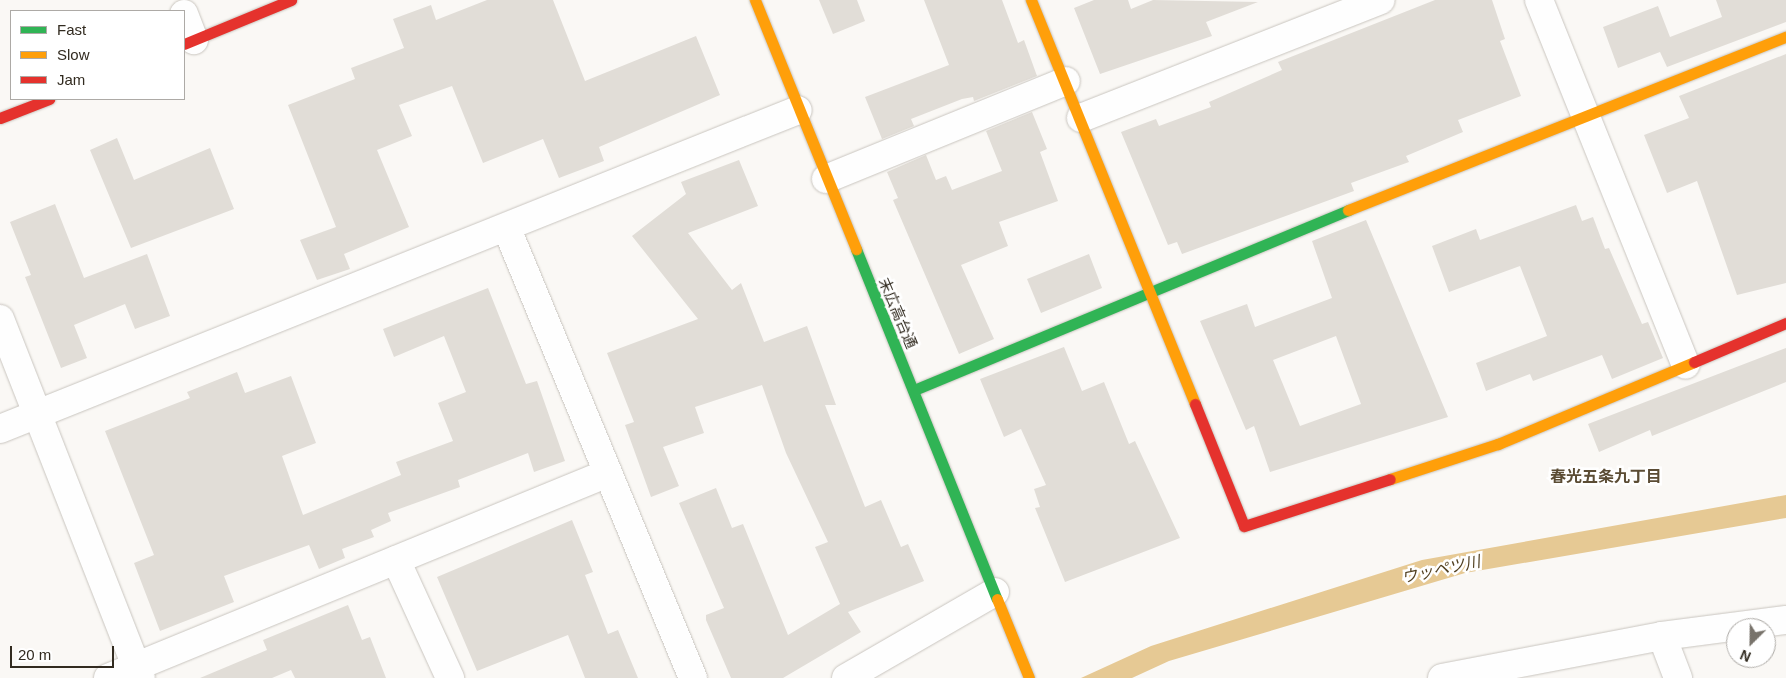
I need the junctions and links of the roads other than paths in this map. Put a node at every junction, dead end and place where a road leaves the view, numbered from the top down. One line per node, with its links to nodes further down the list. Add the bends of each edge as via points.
1 (291, 0): 8 (street)
2 (755, 0): 11 (street, 末広高台通)
3 (1031, 0): 9 (street)
4 (1381, 0): 13 (street)
5 (1539, 0): 14 (street)
6 (185, 23): 8 (street)
7 (1786, 37): 14 (street)
8 (189, 42)
9 (1066, 81): 13 (street); 15 (street)
10 (46, 100): 12 (street)
11 (798, 110): 15 (street, 末広高台通); 16 (street)
12 (0, 118)
13 (1081, 118): 17 (street)
14 (1587, 118): 17 (street); 20 (street)
15 (826, 178): 21 (street, 末広高台通)
16 (507, 230): 22 (street); 24 (street)
17 (1151, 288): 20 (street, via 1244,526 1498,444); 21 (street)
18 (0, 319): 22 (street)
19 (1786, 323): 20 (street)
20 (1686, 365)
21 (914, 390): 26 (street, 末広高台通)
22 (38, 414): 23 (street); 29 (street)
23 (0, 429)
24 (608, 473): 25 (street); 32 (street)
25 (396, 560): 29 (street); 31 (street)
26 (995, 592): 33 (street); 34 (street, 末広高台通)
27 (1786, 620): 28 (street)
28 (1662, 636): 35 (street); 36 (street)
29 (139, 672): 30 (street)
30 (108, 678)
31 (450, 678)
32 (693, 678)
33 (846, 678)
34 (1029, 678)
35 (1442, 678)
36 (1678, 678)

